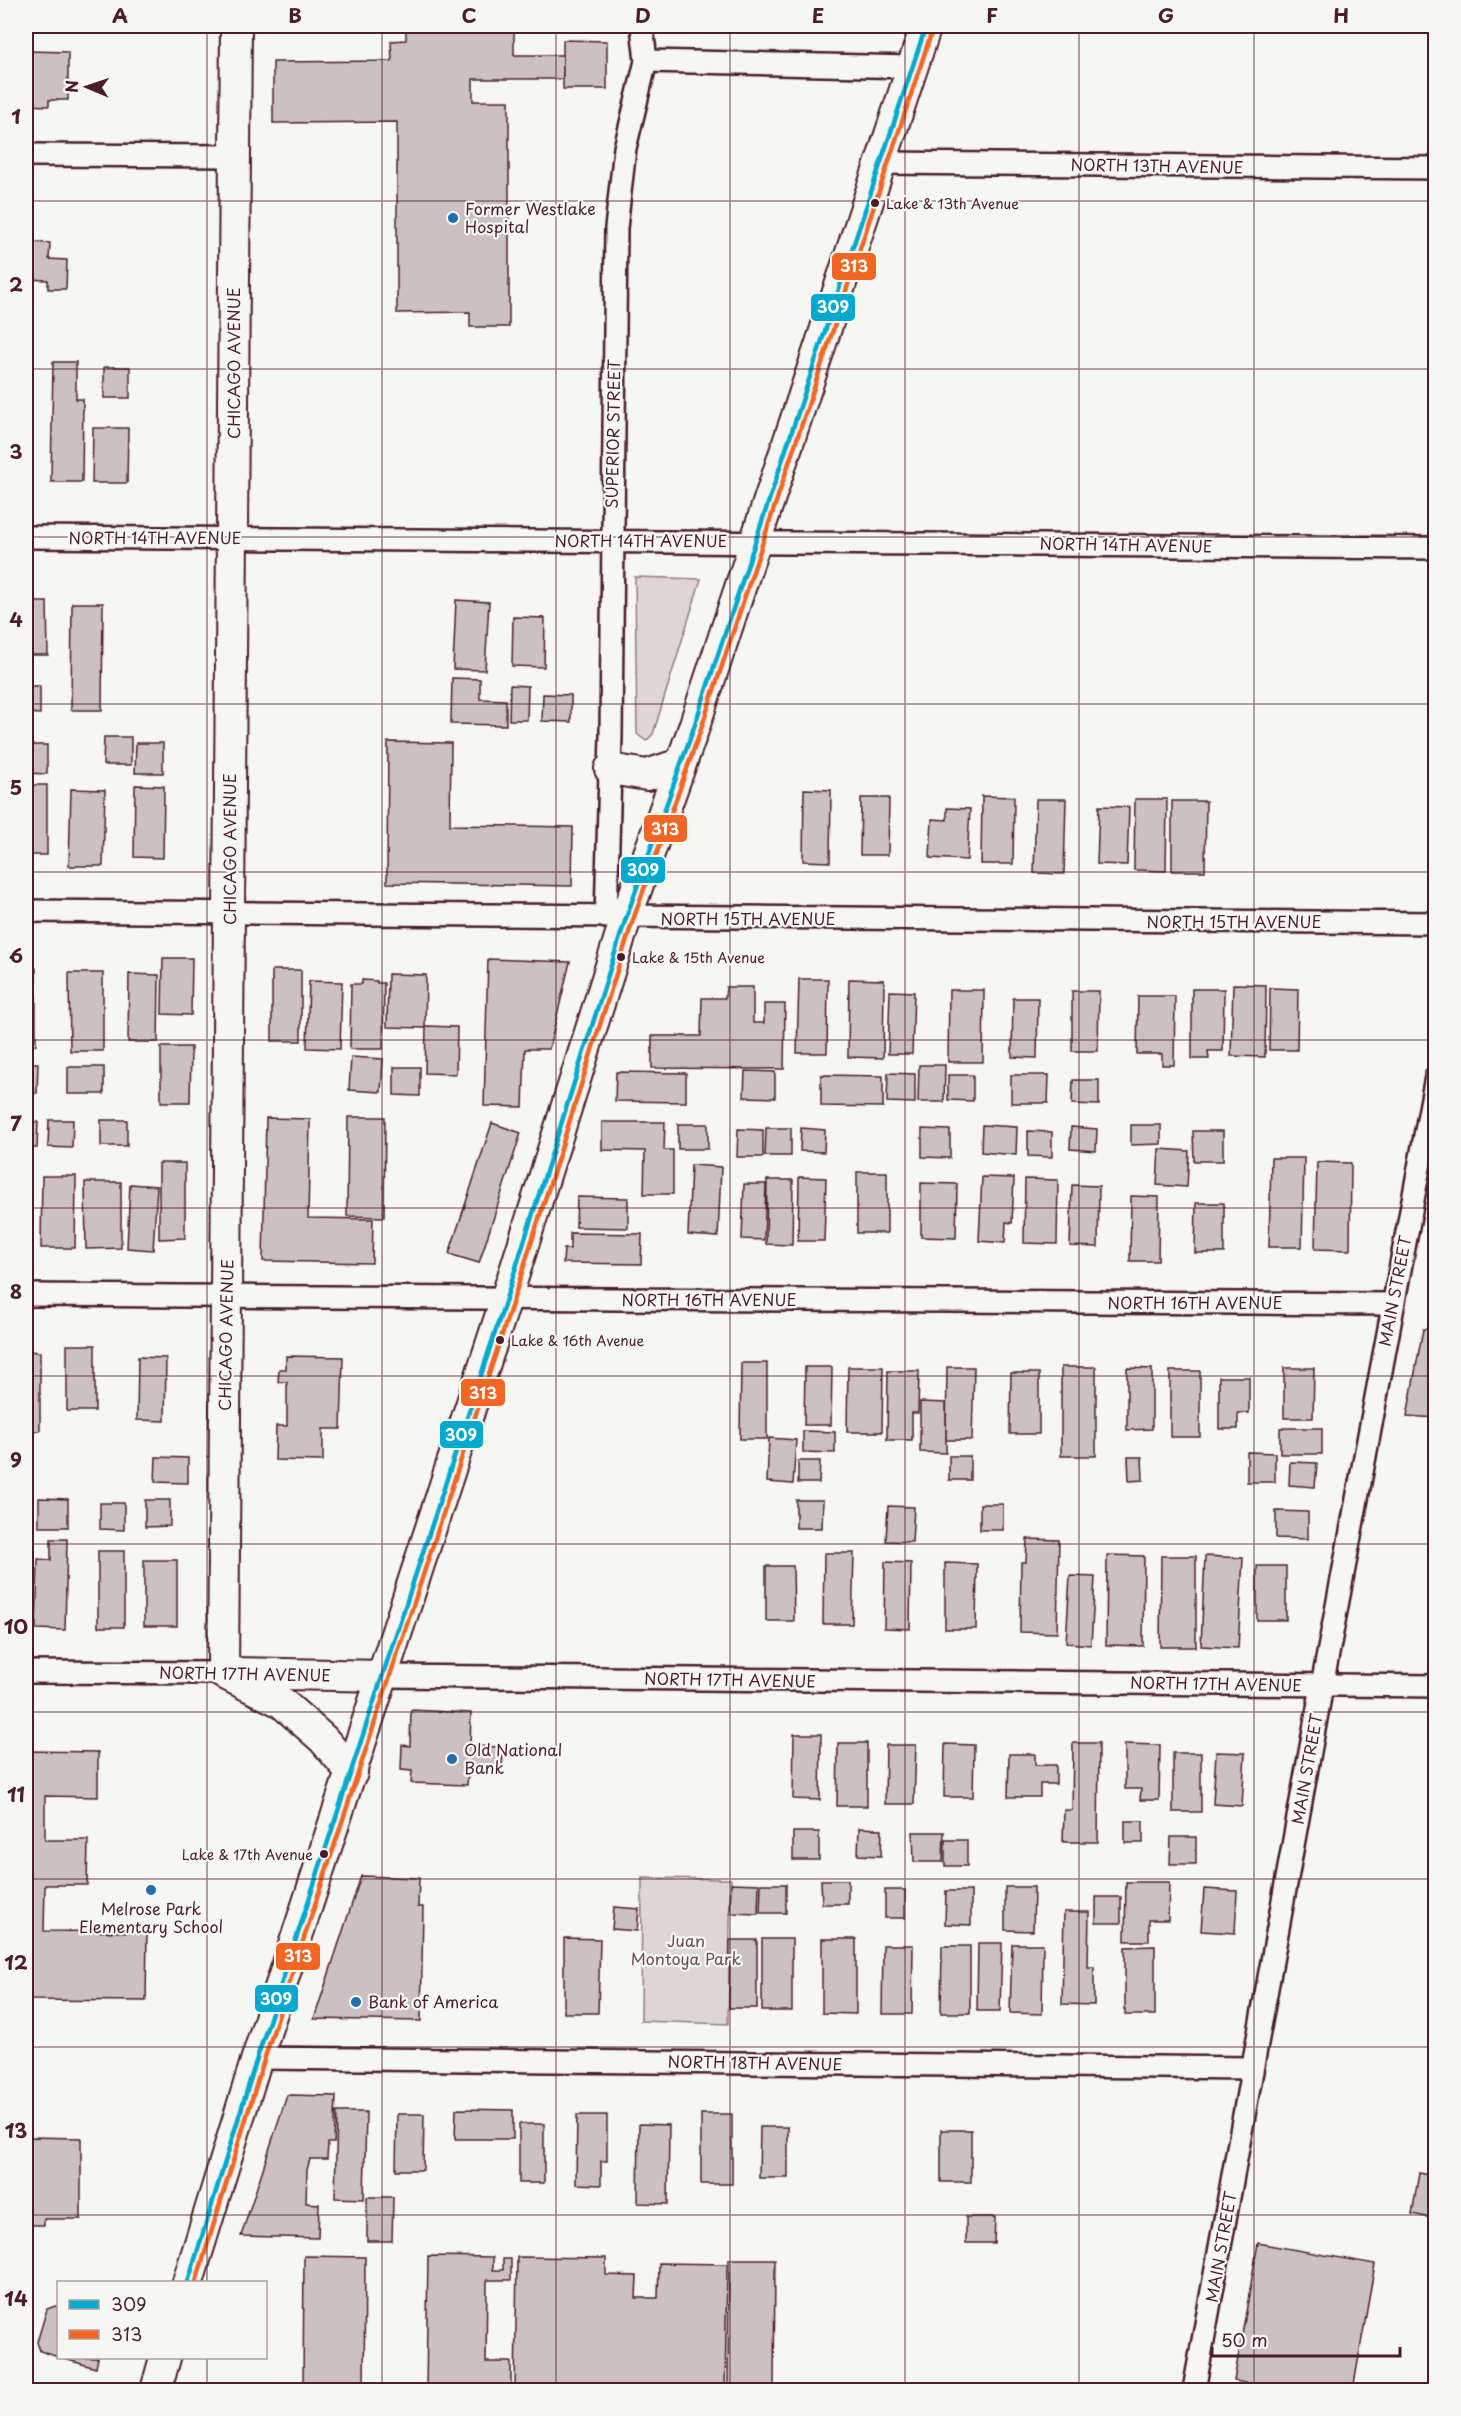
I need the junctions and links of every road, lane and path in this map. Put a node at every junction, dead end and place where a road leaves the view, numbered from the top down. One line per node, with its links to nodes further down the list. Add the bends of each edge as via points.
1 (236, 26): 7 (main road, CHICAGO AVENUE)
2 (642, 26): 4 (street, SUPERIOR STREET)
3 (926, 26): 5 (main road)
4 (646, 61): 5 (street); 13 (street, SUPERIOR STREET, via 625,148 616,228)
5 (912, 68): 8 (main road)
6 (26, 155): 7 (street)
7 (235, 156): 11 (main road, CHICAGO AVENUE)
8 (879, 163): 9 (street, NORTH 13TH AVENUE); 12 (main road)
9 (1436, 168)
10 (26, 537): 11 (street, NORTH 14TH AVENUE)
11 (232, 539): 13 (street, NORTH 14TH AVENUE); 18 (main road, CHICAGO AVENUE)
12 (754, 541): 13 (street, NORTH 14TH AVENUE); 14 (street, NORTH 14TH AVENUE); 15 (main road)
13 (611, 542): 16 (street, SUPERIOR STREET)
14 (1436, 548)
15 (680, 764): 16 (main road, via 647,775); 19 (main road)
16 (610, 769): 19 (street, SUPERIOR STREET)
17 (26, 911): 18 (street, NORTH 15TH AVENUE)
18 (229, 912): 19 (street, NORTH 15TH AVENUE); 23 (main road, CHICAGO AVENUE)
19 (616, 918): 20 (street, NORTH 15TH AVENUE); 24 (main road)
20 (1436, 923)
21 (1436, 1077): 25 (street, MAIN STREET)
22 (26, 1295): 23 (street, NORTH 16TH AVENUE)
23 (226, 1296): 24 (street, NORTH 16TH AVENUE); 27 (main road, CHICAGO AVENUE)
24 (507, 1299): 25 (street, NORTH 16TH AVENUE); 28 (main road)
25 (1393, 1304): 29 (street, MAIN STREET)
26 (26, 1672): 27 (street, NORTH 17TH AVENUE)
27 (223, 1673): 28 (main road, NORTH 17TH AVENUE); 31 (main road, via 281,1702 323,1739)
28 (384, 1676): 29 (street, NORTH 17TH AVENUE); 31 (main road)
29 (1322, 1686): 30 (street, NORTH 17TH AVENUE); 33 (street, MAIN STREET)
30 (1436, 1686)
31 (352, 1773): 32 (main road)
32 (257, 2058): 33 (street, NORTH 18TH AVENUE); 34 (main road)
33 (1252, 2068): 37 (street, MAIN STREET)
34 (189, 2281)
35 (165, 2359): 36 (main road)
36 (156, 2391)
37 (1194, 2391)

